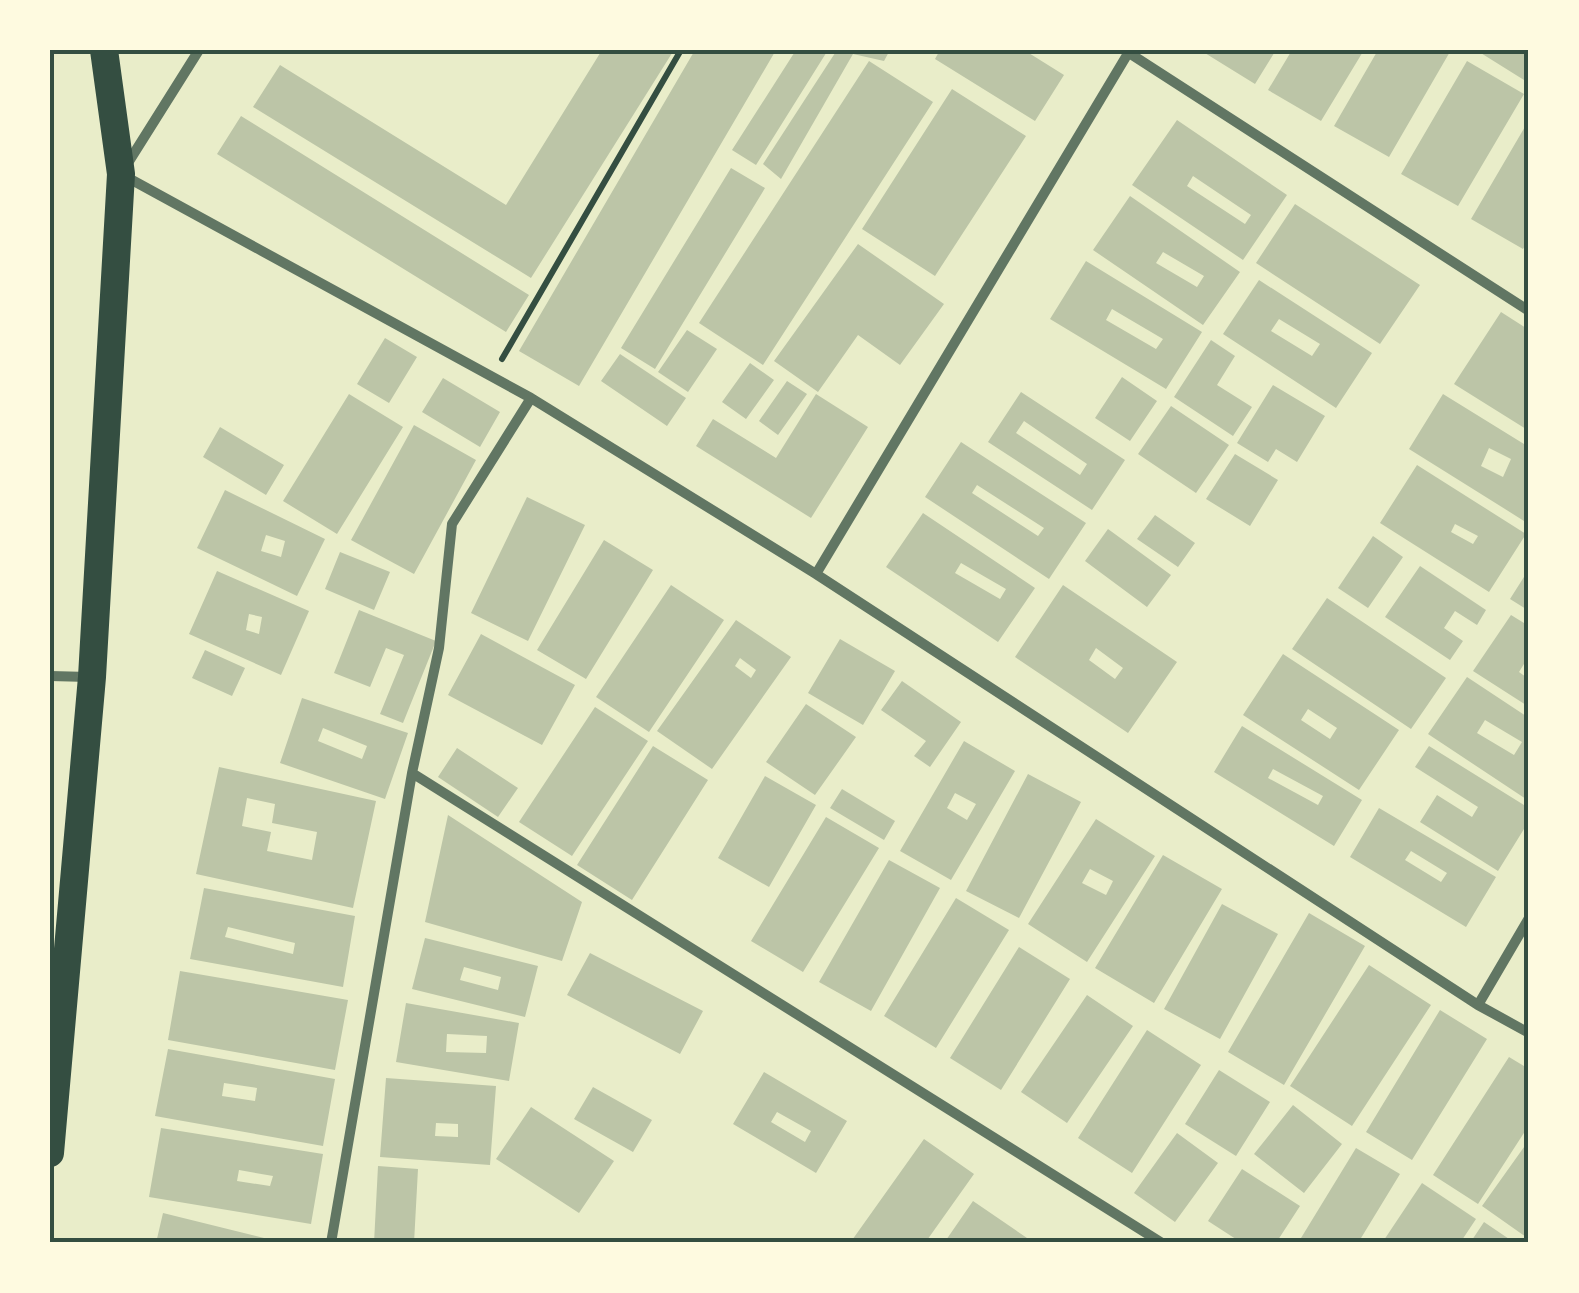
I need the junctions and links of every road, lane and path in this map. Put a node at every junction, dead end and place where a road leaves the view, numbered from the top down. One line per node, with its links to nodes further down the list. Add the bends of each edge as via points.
1 (104, 50): 5 (highway)
2 (200, 50): 5 (street)
3 (681, 50): 7 (path)
4 (1128, 51): 6 (street); 9 (street)
5 (121, 174): 7 (street); 11 (highway)
6 (1529, 311)
7 (492, 377): 8 (street)
8 (531, 398): 9 (street); 12 (street, via 452,524 440,648)
9 (816, 574): 14 (street)
10 (50, 676): 11 (street)
11 (92, 677): 16 (highway)
12 (412, 773): 17 (street); 18 (street)
13 (1529, 918): 14 (street)
14 (1478, 1006): 15 (street)
15 (1529, 1033)
16 (50, 1154)
17 (331, 1243)
18 (1162, 1243)

